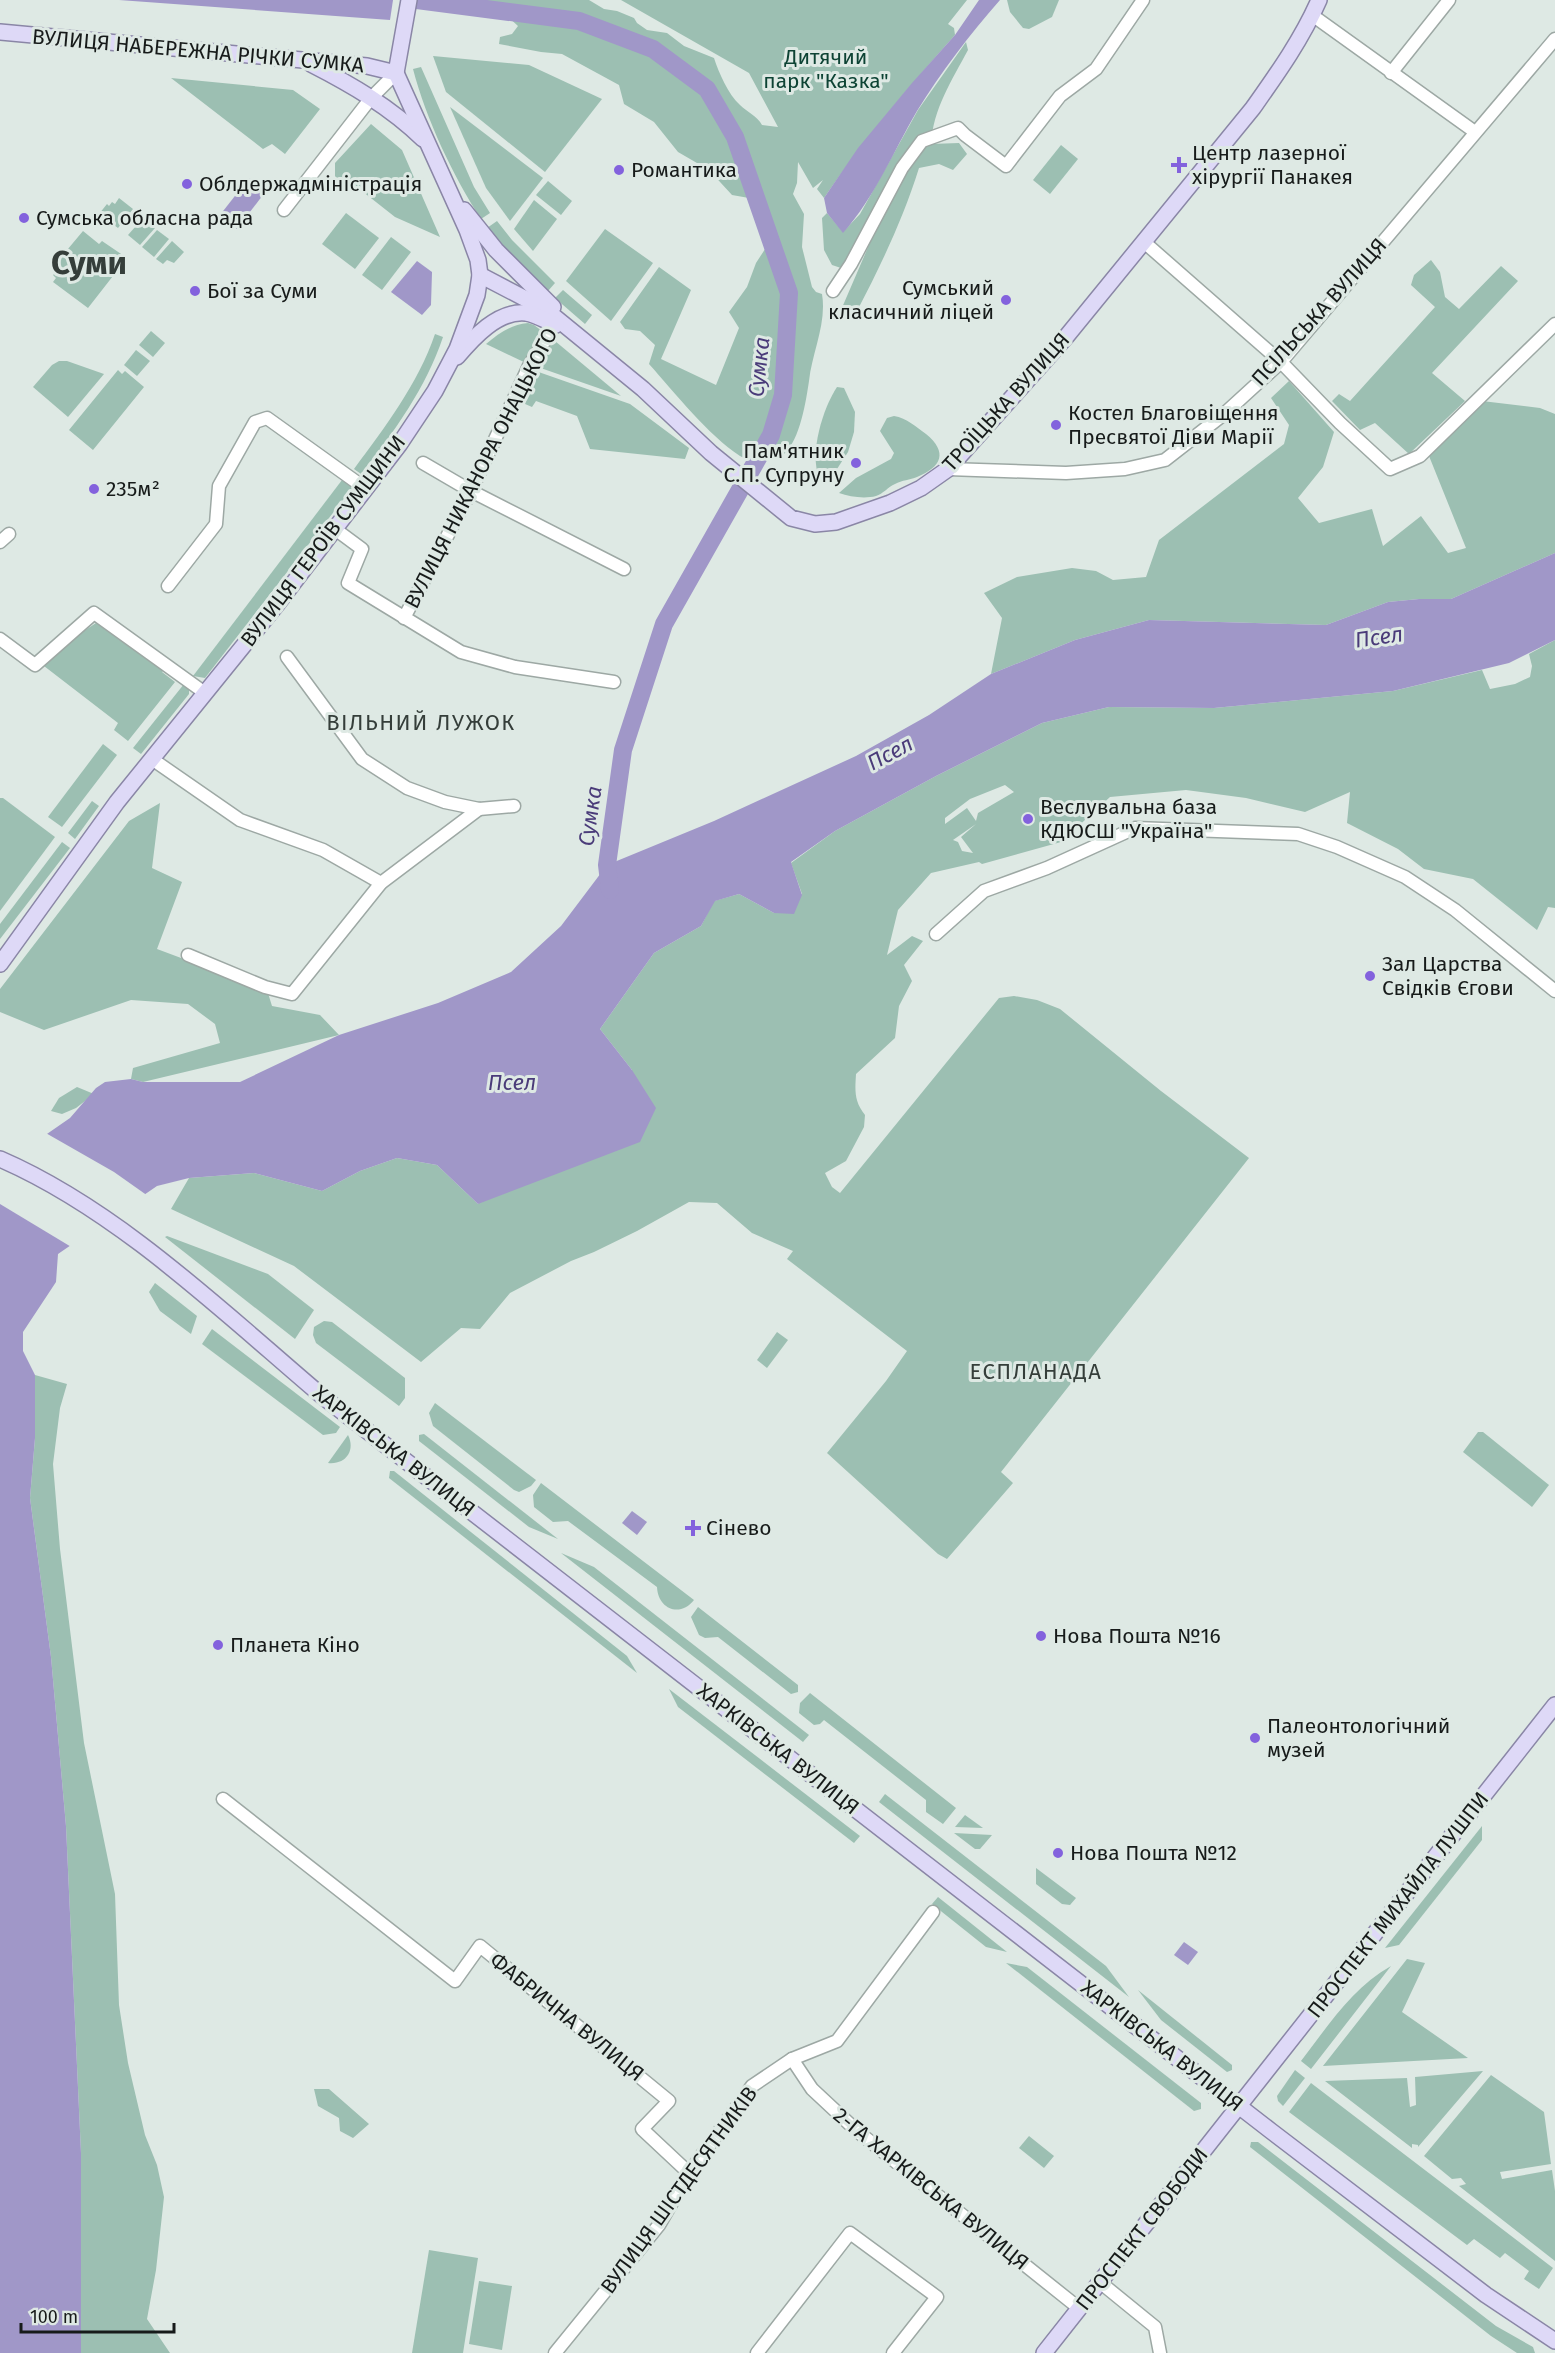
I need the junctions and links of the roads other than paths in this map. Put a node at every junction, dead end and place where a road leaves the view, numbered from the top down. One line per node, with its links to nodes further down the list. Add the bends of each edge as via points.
1 (409, 0): 9 (main road)
2 (1143, 0): 18 (street, via 1096,69 1060,96 1006,166 958,128 922,141 902,168 852,264)
3 (1319, 0): 5 (main road, ТРОЇЦЬКА ВУЛИЦЯ)
4 (1449, 0): 10 (street)
5 (1312, 15): 10 (street); 16 (main road, ТРОЇЦЬКА ВУЛИЦЯ, via 1253,108)
6 (0, 32): 8 (main road, ВУЛИЦЯ НАБЕРЕЖНА РІЧКИ СУМКА)
7 (1555, 39): 12 (street, ПСІЛЬСЬКА ВУЛИЦЯ)
8 (303, 60): 9 (main road, ВУЛИЦЯ НАБЕРЕЖНА РІЧКИ СУМКА); 11 (main road)
9 (396, 73): 11 (street); 13 (main road, ВУЛИЦЯ ГЕРОЇВ СУМЩИНИ)
10 (1391, 73): 12 (street)
11 (371, 98): 13 (main road, via 403,120); 15 (street)
12 (1475, 132): 22 (street, ПСІЛЬСЬКА ВУЛИЦЯ)
13 (429, 145): 14 (main road, ВУЛИЦЯ ГЕРОЇВ СУМЩИНИ)
14 (450, 194): 17 (main road, ВУЛИЦЯ ГЕРОЇВ СУМЩИНИ, via 474,246); 21 (main road, via 496,250)
15 (284, 210)
16 (1144, 242): 22 (street); 25 (main road, ТРОЇЦЬКА ВУЛИЦЯ, via 1066,337)
17 (480, 275): 19 (main road, ТРОЇЦЬКА ВУЛИЦЯ, via 545,309); 23 (main road, ВУЛИЦЯ ГЕРОЇВ СУМЩИНИ, via 471,313)
18 (833, 291)
19 (556, 322): 21 (main road, ТРОЇЦЬКА ВУЛИЦЯ); 23 (main road, via 525,313 511,315 481,333); 27 (street, ВУЛИЦЯ НИКАНОРА ОНАЦЬКОГО, via 529,366)
20 (1555, 324): 22 (street, via 1424,452 1390,469)
21 (578, 335): 25 (main road, ТРОЇЦЬКА ВУЛИЦЯ, via 790,518 815,524 836,522 890,503)
22 (1281, 362): 25 (street, ПСІЛЬСЬКА ВУЛИЦЯ, via 1224,414 1165,459 1125,469 1066,473)
23 (448, 369): 26 (main road, ВУЛИЦЯ ГЕРОЇВ СУМЩИНИ)
24 (423, 463): 27 (street)
25 (948, 469)
26 (366, 489): 28 (main road, ВУЛИЦЯ ГЕРОЇВ СУМЩИНИ); 30 (street, via 267,417 255,422 219,486 216,524)
27 (471, 491): 29 (street); 31 (street, ВУЛИЦЯ НИКАНОРА ОНАЦЬКОГО)
28 (334, 529): 31 (street, via 362,549 348,583); 35 (main road, ВУЛИЦЯ ГЕРОЇВ СУМЩИНИ)
29 (624, 569)
30 (168, 586)
31 (404, 618): 34 (street, via 461,652 515,667)
32 (0, 639): 35 (street, via 35,665 94,613)
33 (287, 657): 38 (street, via 362,759 407,788)
34 (614, 682)
35 (205, 693): 36 (main road, ВУЛИЦЯ ГЕРОЇВ СУМЩИНИ)
36 (152, 759): 39 (street, via 240,820 323,850); 42 (main road, ВУЛИЦЯ ГЕРОЇВ СУМЩИНИ)
37 (514, 806): 38 (street)
38 (479, 809): 39 (street)
39 (381, 883): 41 (street, via 292,994)
40 (936, 934): 43 (street, via 984,891 1047,868 1135,828 1298,834 1405,877 1455,910)
41 (188, 955)
42 (0, 964)
43 (1555, 991)
44 (0, 1149): 46 (main road)
45 (0, 1159): 46 (main road, ХАРКІВСЬКА ВУЛИЦЯ)
46 (29, 1172): 51 (main road, ХАРКІВСЬКА ВУЛИЦЯ, via 135,1242 322,1396)
47 (1555, 1705): 51 (main road, ПРОСПЕКТ МИХАЙЛА ЛУШПИ)
48 (223, 1799): 52 (street, ФАБРИЧНА ВУЛИЦЯ, via 455,1981 480,1946 669,2101 642,2130)
49 (933, 1912): 50 (street, ВУЛИЦЯ ШІСТДЕСЯТНИКІВ, via 837,2042)
50 (792, 2059): 52 (street, ВУЛИЦЯ ШІСТДЕСЯТНИКІВ, via 752,2086); 54 (street, 2-ГА ХАРКІВСЬКА ВУЛИЦЯ, via 812,2090 857,2131)
51 (1240, 2105): 53 (main road, ПРОСПЕКТ СВОБОДИ); 55 (main road, ХАРКІВСЬКА ВУЛИЦЯ, via 1486,2295)
52 (689, 2173): 56 (street, ВУЛИЦЯ ШІСТДЕСЯТНИКІВ, via 659,2225)
53 (1101, 2283): 54 (main road, ПРОСПЕКТ СВОБОДИ); 60 (street, via 1155,2327)
54 (1080, 2309): 59 (main road, ПРОСПЕКТ СВОБОДИ)
55 (1555, 2341)
56 (555, 2353)
57 (757, 2353): 58 (street, via 850,2233 937,2298)
58 (893, 2353)
59 (1044, 2353)
60 (1160, 2353)

